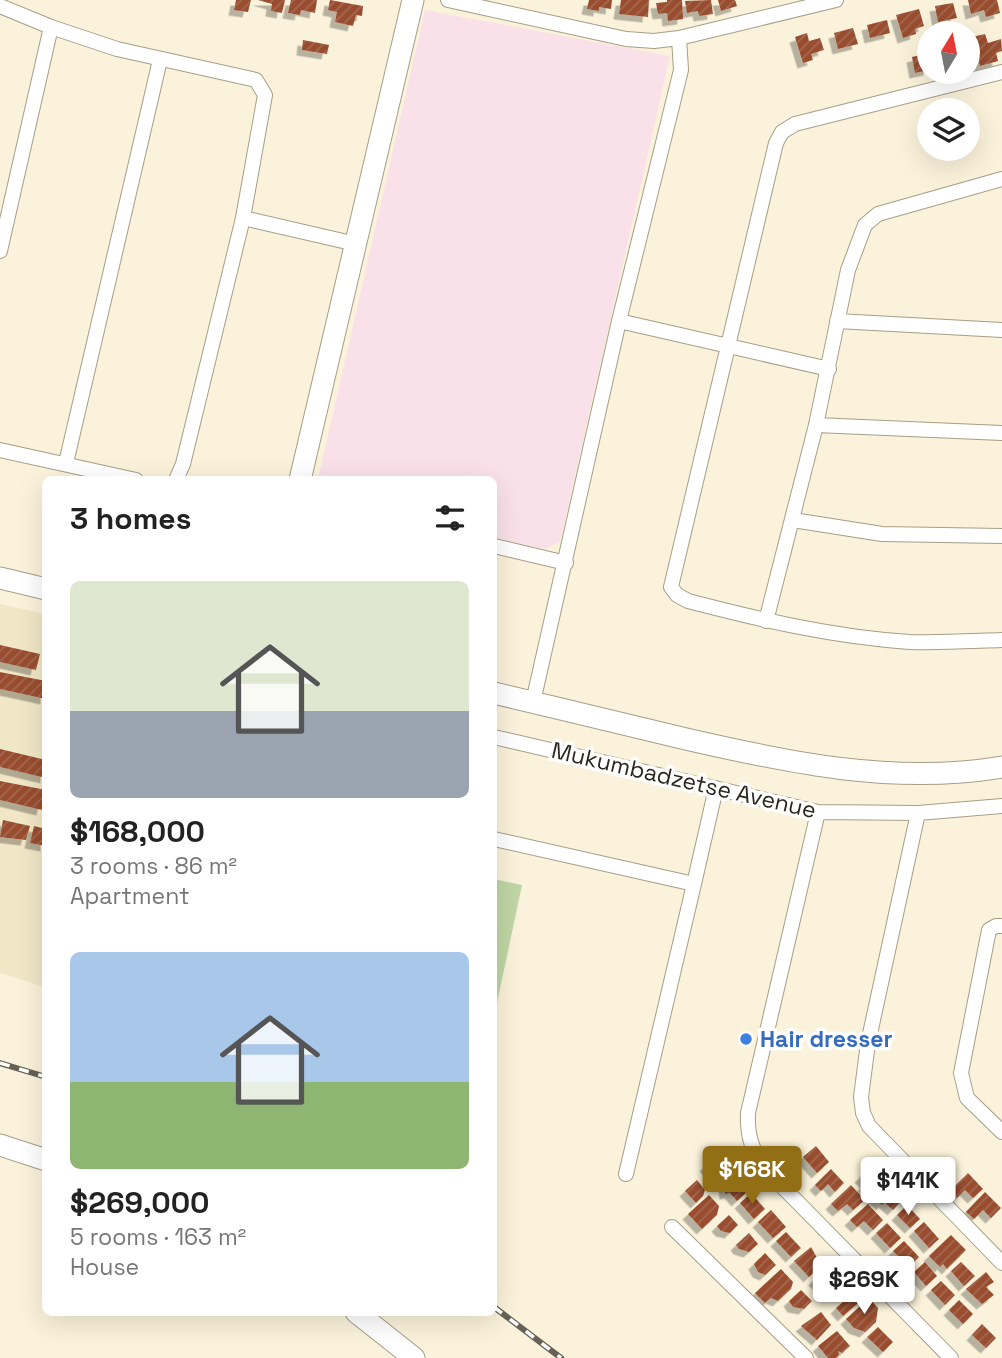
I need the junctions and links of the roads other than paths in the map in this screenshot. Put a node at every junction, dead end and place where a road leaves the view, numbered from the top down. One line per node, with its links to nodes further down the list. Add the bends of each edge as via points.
1 (413, 0): 11 (street)
2 (448, 0): 6 (street, via 625,38)
3 (836, 0): 6 (street)
4 (0, 6): 5 (street)
5 (51, 27): 7 (street); 12 (street)
6 (679, 38): 13 (street, via 681,70)
7 (160, 60): 10 (street, via 256,80 263,88 265,105); 21 (street)
8 (1002, 72): 16 (street, via 795,124 782,132)
9 (1002, 178): 14 (street, via 871,218 852,259)
10 (243, 218): 11 (street); 23 (street)
11 (356, 244): 24 (street)
12 (0, 251)
13 (619, 321): 16 (street); 28 (street)
14 (837, 321): 15 (street); 17 (street)
15 (1002, 330)
16 (726, 347): 17 (street); 31 (street, via 671,587 688,601)
17 (829, 369): 18 (street)
18 (816, 425): 19 (street); 25 (street)
19 (1002, 433)
20 (0, 450): 21 (street)
21 (66, 463): 22 (street)
22 (120, 476)
23 (178, 476)
24 (301, 476)
25 (793, 520): 26 (street, via 882,534); 31 (street)
26 (1002, 536)
27 (497, 547): 28 (street)
28 (566, 563): 34 (street)
29 (0, 578): 30 (street)
30 (42, 588)
31 (766, 621): 32 (street, via 912,642)
32 (1002, 640)
33 (497, 694): 34 (street)
34 (533, 702): 36 (street, via 834,769 893,774)
35 (497, 738): 37 (street, Mukumbadzetse Avenue)
36 (1002, 767)
37 (716, 788): 39 (street, Mukumbadzetse Avenue); 42 (street)
38 (1002, 806): 40 (street, Mukumbadzetse Avenue)
39 (818, 812): 40 (street, Mukumbadzetse Avenue); 53 (street, via 747,1113 748,1137 767,1171)
40 (918, 813): 49 (street, via 868,1043 863,1113 869,1126)
41 (497, 840): 42 (street)
42 (694, 884): 47 (street)
43 (1002, 926): 44 (street, via 989,930 961,1073 967,1098)
44 (1002, 1132)
45 (0, 1145): 46 (street)
46 (42, 1159)
47 (626, 1174)
48 (672, 1227): 52 (street)
49 (1002, 1263)
50 (361, 1316): 51 (street)
51 (414, 1358)
52 (806, 1358)
53 (951, 1358)

